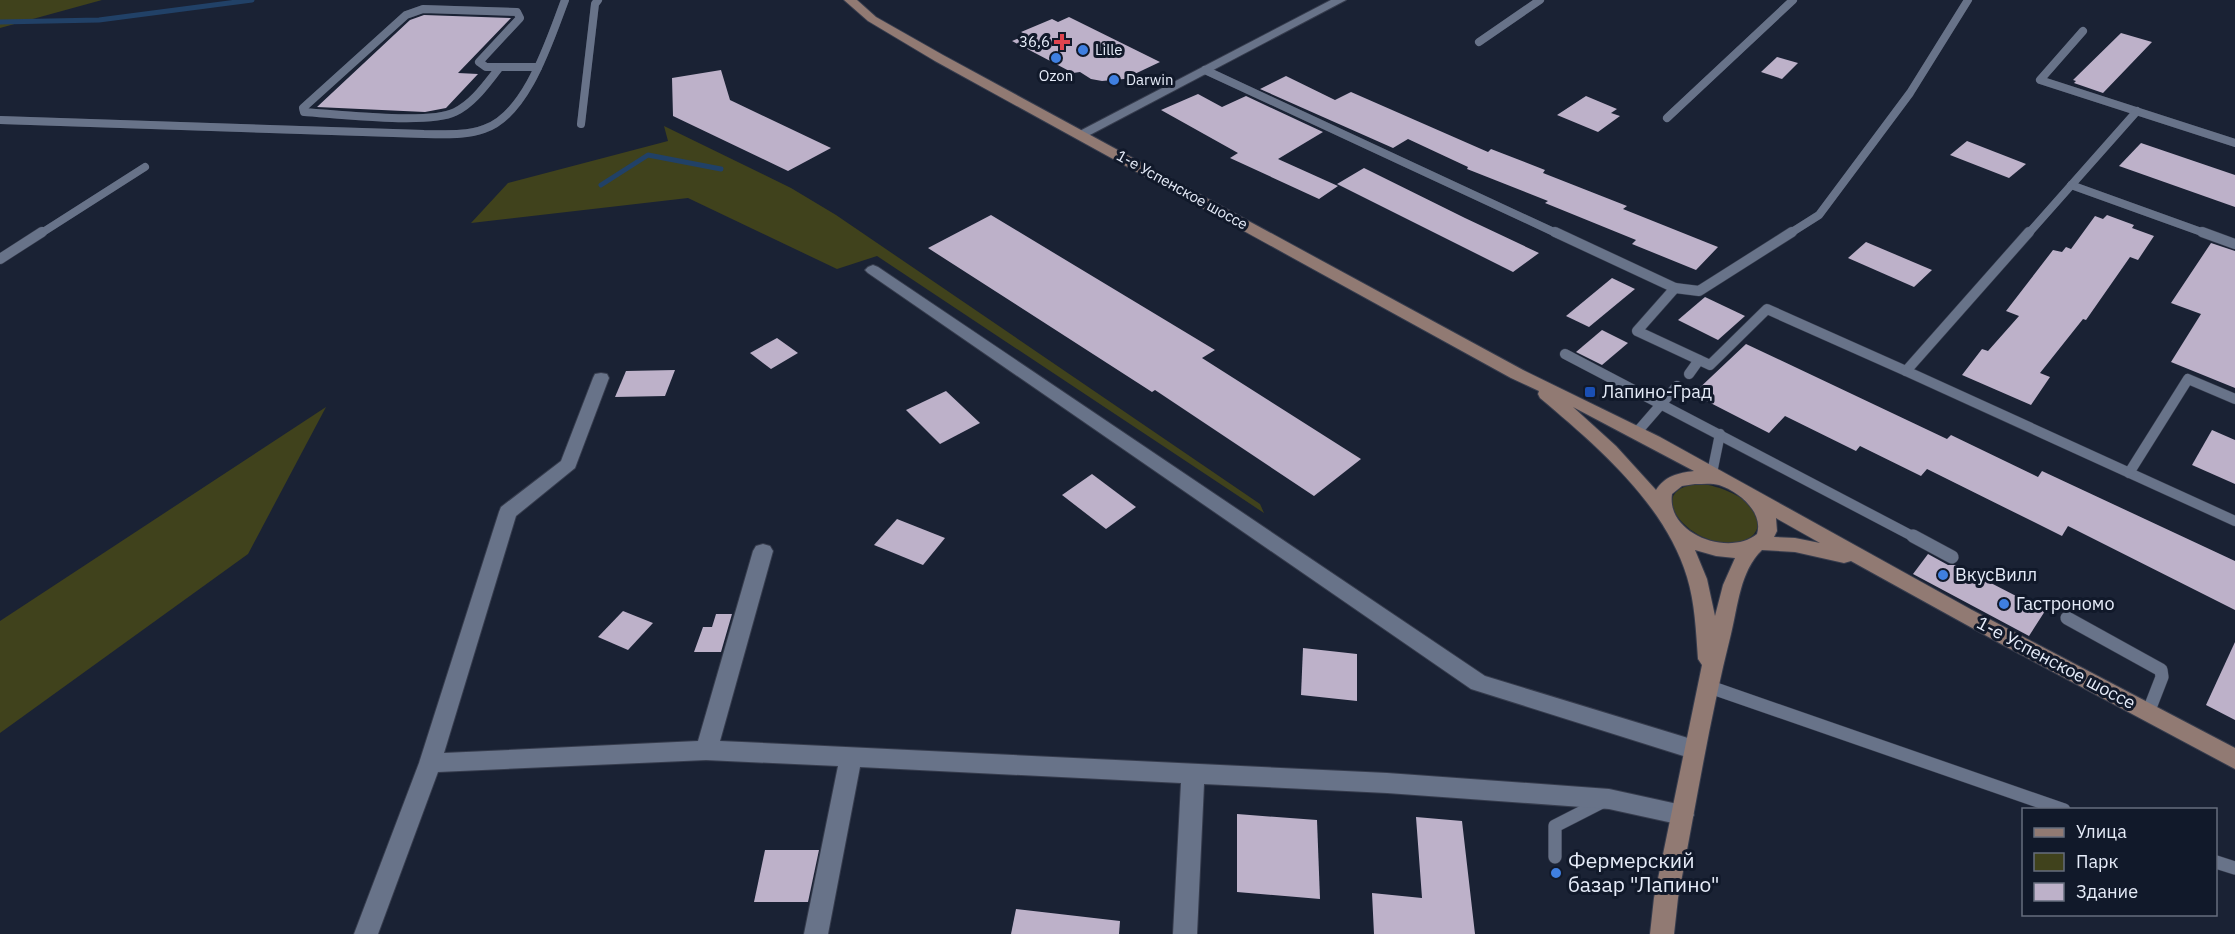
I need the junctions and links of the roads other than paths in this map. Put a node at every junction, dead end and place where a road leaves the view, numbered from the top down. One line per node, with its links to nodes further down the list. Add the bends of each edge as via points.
1 (565, 0): 11 (lane)
2 (598, 0): 16 (lane)
3 (1340, 0): 12 (street)
4 (1540, 0): 9 (lane)
5 (1793, 0): 14 (lane)
6 (1968, 0): 24 (lane, via 1910,93 1819,214 1699,291)
7 (856, 2): 17 (main road, 1-е Успенское шоссе, via 893,32)
8 (2083, 31): 13 (lane, via 2040,80)
9 (1479, 42)
10 (500, 67): 10 (lane, via 486,67 479,62 520,18 517,12 416,10 303,108 304,112 451,117 464,110); 11 (lane)
11 (538, 67): 15 (lane, via 508,113 477,132)
12 (1205, 70): 17 (street); 24 (lane)
13 (2137, 111): 18 (lane); 20 (lane)
14 (1667, 117)
15 (0, 120)
16 (580, 124)
17 (1081, 134): 28 (main road, 1-е Успенское шоссе)
18 (2235, 143)
19 (145, 167): 22 (lane)
20 (2071, 184): 21 (lane); 27 (lane)
21 (2235, 243)
22 (0, 259)
23 (873, 270): 48 (street, via 1478,683)
24 (1675, 288): 26 (lane, via 1637,331)
25 (1565, 354): 33 (lane)
26 (1700, 360): 27 (lane, via 1710,364 1767,309); 29 (lane)
27 (1906, 371): 37 (lane)
28 (1517, 374): 34 (main road, 1-е Успенское шоссе); 39 (main road, 1-е Успенское шоссе, via 1604,445)
29 (1689, 374)
30 (601, 378): 52 (street, via 569,464 508,512)
31 (1677, 386): 33 (lane)
32 (2235, 399): 37 (lane, via 2188,379)
33 (1661, 404): 34 (lane); 35 (lane)
34 (1637, 432): 36 (main road, 1-е Успенское шоссе)
35 (1720, 434): 36 (lane); 43 (lane)
36 (1712, 473): 38 (main road, 1-е Успенское шоссе)
37 (2128, 473): 40 (lane)
38 (1740, 488): 39 (main road, 1-е Успенское шоссе, via 1705,477 1678,480 1663,494 1661,501); 41 (main road, 1-е Успенское шоссе, via 1759,504 1767,518 1768,532); 44 (main road, 1-е Успенское шоссе)
39 (1667, 518): 41 (main road, 1-е Успенское шоссе, via 1684,536 1703,546 1725,551); 46 (main road, 1-е Успенское шоссе, via 1685,547 1701,589)
40 (2235, 521)
41 (1757, 545): 44 (main road, 1-е Успенское шоссе, via 1782,543 1811,548); 46 (main road, 1-е Успенское шоссе, via 1746,554 1735,579)
42 (763, 551): 49 (street)
43 (1952, 557)
44 (1877, 567): 47 (main road, 1-е Успенское шоссе)
45 (2067, 618): 47 (lane, via 2162,670)
46 (1706, 689): 48 (main road, 1-е Успенское шоссе); 55 (lane)
47 (2148, 713): 51 (main road, 1-е Успенское шоссе)
48 (1693, 749): 56 (main road, 1-е Успенское шоссе)
49 (706, 750): 50 (street); 52 (street)
50 (851, 757): 53 (street); 61 (street)
51 (2235, 759)
52 (430, 763): 60 (street)
53 (1193, 774): 54 (street); 62 (street)
54 (1609, 799): 56 (street); 57 (lane, via 1555,826)
55 (2058, 808)
56 (1682, 815): 63 (main road, 1-е Успенское шоссе)
57 (1555, 857)
58 (2217, 862): 59 (lane)
59 (2235, 868)
60 (366, 934)
61 (816, 934)
62 (1185, 934)
63 (1662, 934)

